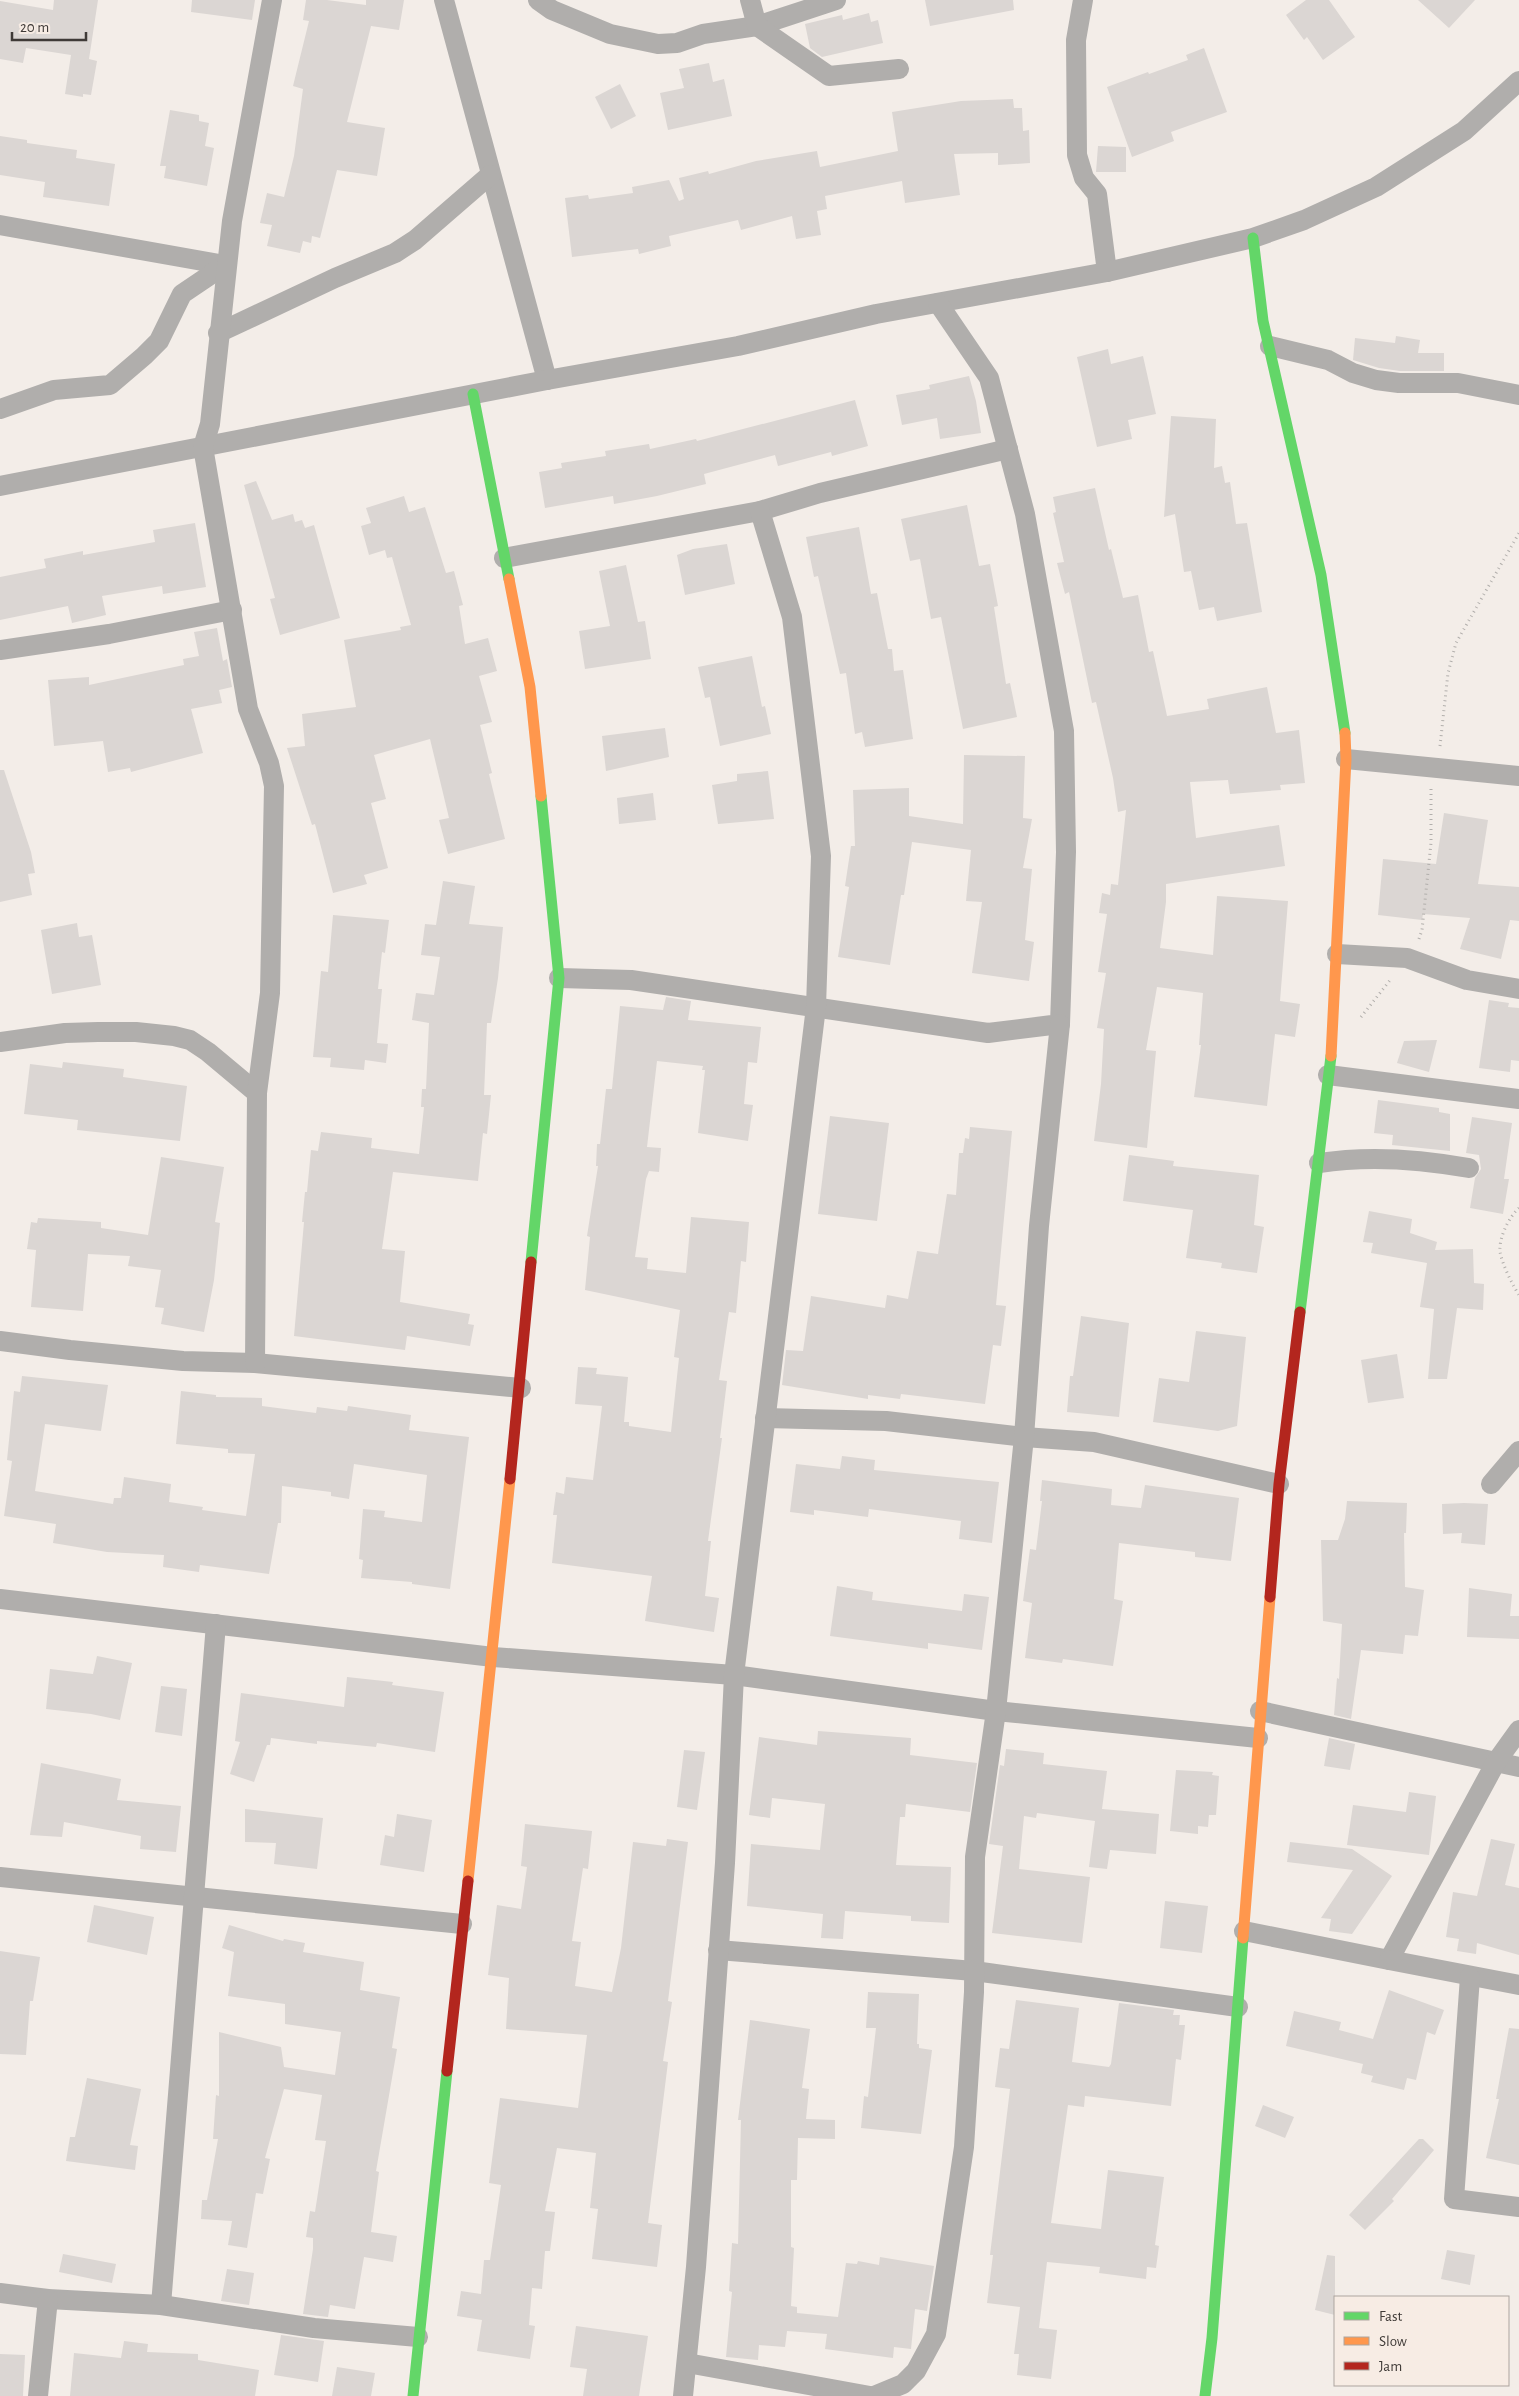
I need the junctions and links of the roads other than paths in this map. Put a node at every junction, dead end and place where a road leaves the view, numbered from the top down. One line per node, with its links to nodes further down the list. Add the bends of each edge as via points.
1 (272, 0): 13 (street)
2 (444, 0): 10 (street)
3 (538, 0): 7 (street, via 552,10 610,34 658,44)
4 (750, 0): 7 (street)
5 (836, 0): 7 (street)
6 (1083, 0): 14 (street, via 1076,40 1077,155 1084,178 1097,194)
7 (757, 26): 8 (street, via 828,76)
8 (899, 69)
9 (1519, 81): 12 (street, via 1464,131 1376,187 1304,220)
10 (490, 175): 16 (street, via 415,240 395,253); 18 (street)
11 (0, 225): 13 (street)
12 (1253, 238): 14 (street); 17 (street)
13 (225, 265): 16 (street); 21 (street, via 182,294 159,340 110,385 54,390)
14 (1107, 272): 15 (street)
15 (938, 303): 18 (street, via 738,346); 23 (street, via 989,378)
16 (218, 333): 22 (street, via 210,424)
17 (1270, 346): 20 (street, via 1328,360 1376,380 1458,384); 29 (street, via 1321,576 1344,718)
18 (546, 380): 19 (street)
19 (472, 394): 22 (street); 26 (street)
20 (1519, 395)
21 (0, 409)
22 (203, 447): 24 (street); 27 (street)
23 (1008, 449): 25 (street, via 820,493); 35 (street, via 1025,514 1064,731 1066,852)
24 (0, 486)
25 (760, 511): 26 (street); 34 (street, via 792,617 820,846)
26 (504, 558): 32 (street, via 530,687)
27 (232, 610): 28 (street, via 109,634); 38 (street, via 248,709 269,763 274,786 270,993)
28 (0, 650)
29 (1346, 759): 30 (street); 31 (street)
30 (1519, 776)
31 (1337, 954): 33 (street, via 1407,958 1467,980); 37 (street)
32 (560, 978): 34 (street, via 631,980); 44 (street)
33 (1519, 989)
34 (816, 1007): 35 (street, via 988,1032); 45 (street)
35 (1060, 1024): 46 (street, via 1039,1226)
36 (0, 1042): 38 (street, via 90,1032 174,1036 196,1044)
37 (1328, 1076): 39 (street); 40 (street)
38 (257, 1093): 43 (street)
39 (1519, 1099)
40 (1319, 1163): 41 (street, via 1350,1158 1395,1158); 48 (street)
41 (1469, 1168)
42 (0, 1341): 43 (street, via 182,1361)
43 (255, 1363): 44 (street)
44 (520, 1388): 52 (street)
45 (765, 1418): 46 (street, via 886,1421); 53 (street)
46 (1024, 1437): 48 (street, via 1094,1442); 54 (street)
47 (1519, 1451): 49 (street)
48 (1279, 1484): 55 (street)
49 (1491, 1484)
50 (0, 1599): 51 (street)
51 (216, 1624): 52 (street); 61 (street)
52 (493, 1657): 53 (street); 62 (street)
53 (734, 1675): 54 (street); 64 (street)
54 (996, 1711): 57 (street); 66 (street, via 975,1857)
55 (1260, 1711): 57 (street); 58 (street)
56 (1519, 1730): 58 (street)
57 (1258, 1738): 63 (street)
58 (1496, 1762): 59 (street); 65 (street)
59 (1519, 1767)
60 (0, 1877): 61 (street)
61 (193, 1896): 62 (street); 73 (street)
62 (462, 1924): 74 (street)
63 (1244, 1931): 65 (street); 69 (street)
64 (718, 1950): 66 (street); 75 (street)
65 (1389, 1960): 67 (street)
66 (974, 1972): 69 (street); 79 (street, via 964,2147 936,2334 916,2371 903,2384)
67 (1470, 1977): 68 (street); 70 (street, via 1454,2200)
68 (1519, 1985)
69 (1238, 2007): 80 (street)
70 (1519, 2207)
71 (0, 2293): 72 (street)
72 (48, 2298): 73 (street); 76 (street)
73 (161, 2305): 74 (street, via 314,2328)
74 (418, 2337): 77 (street)
75 (687, 2363): 78 (street); 79 (street)
76 (38, 2396)
77 (413, 2396)
78 (683, 2396)
79 (872, 2396)
80 (1205, 2396)

